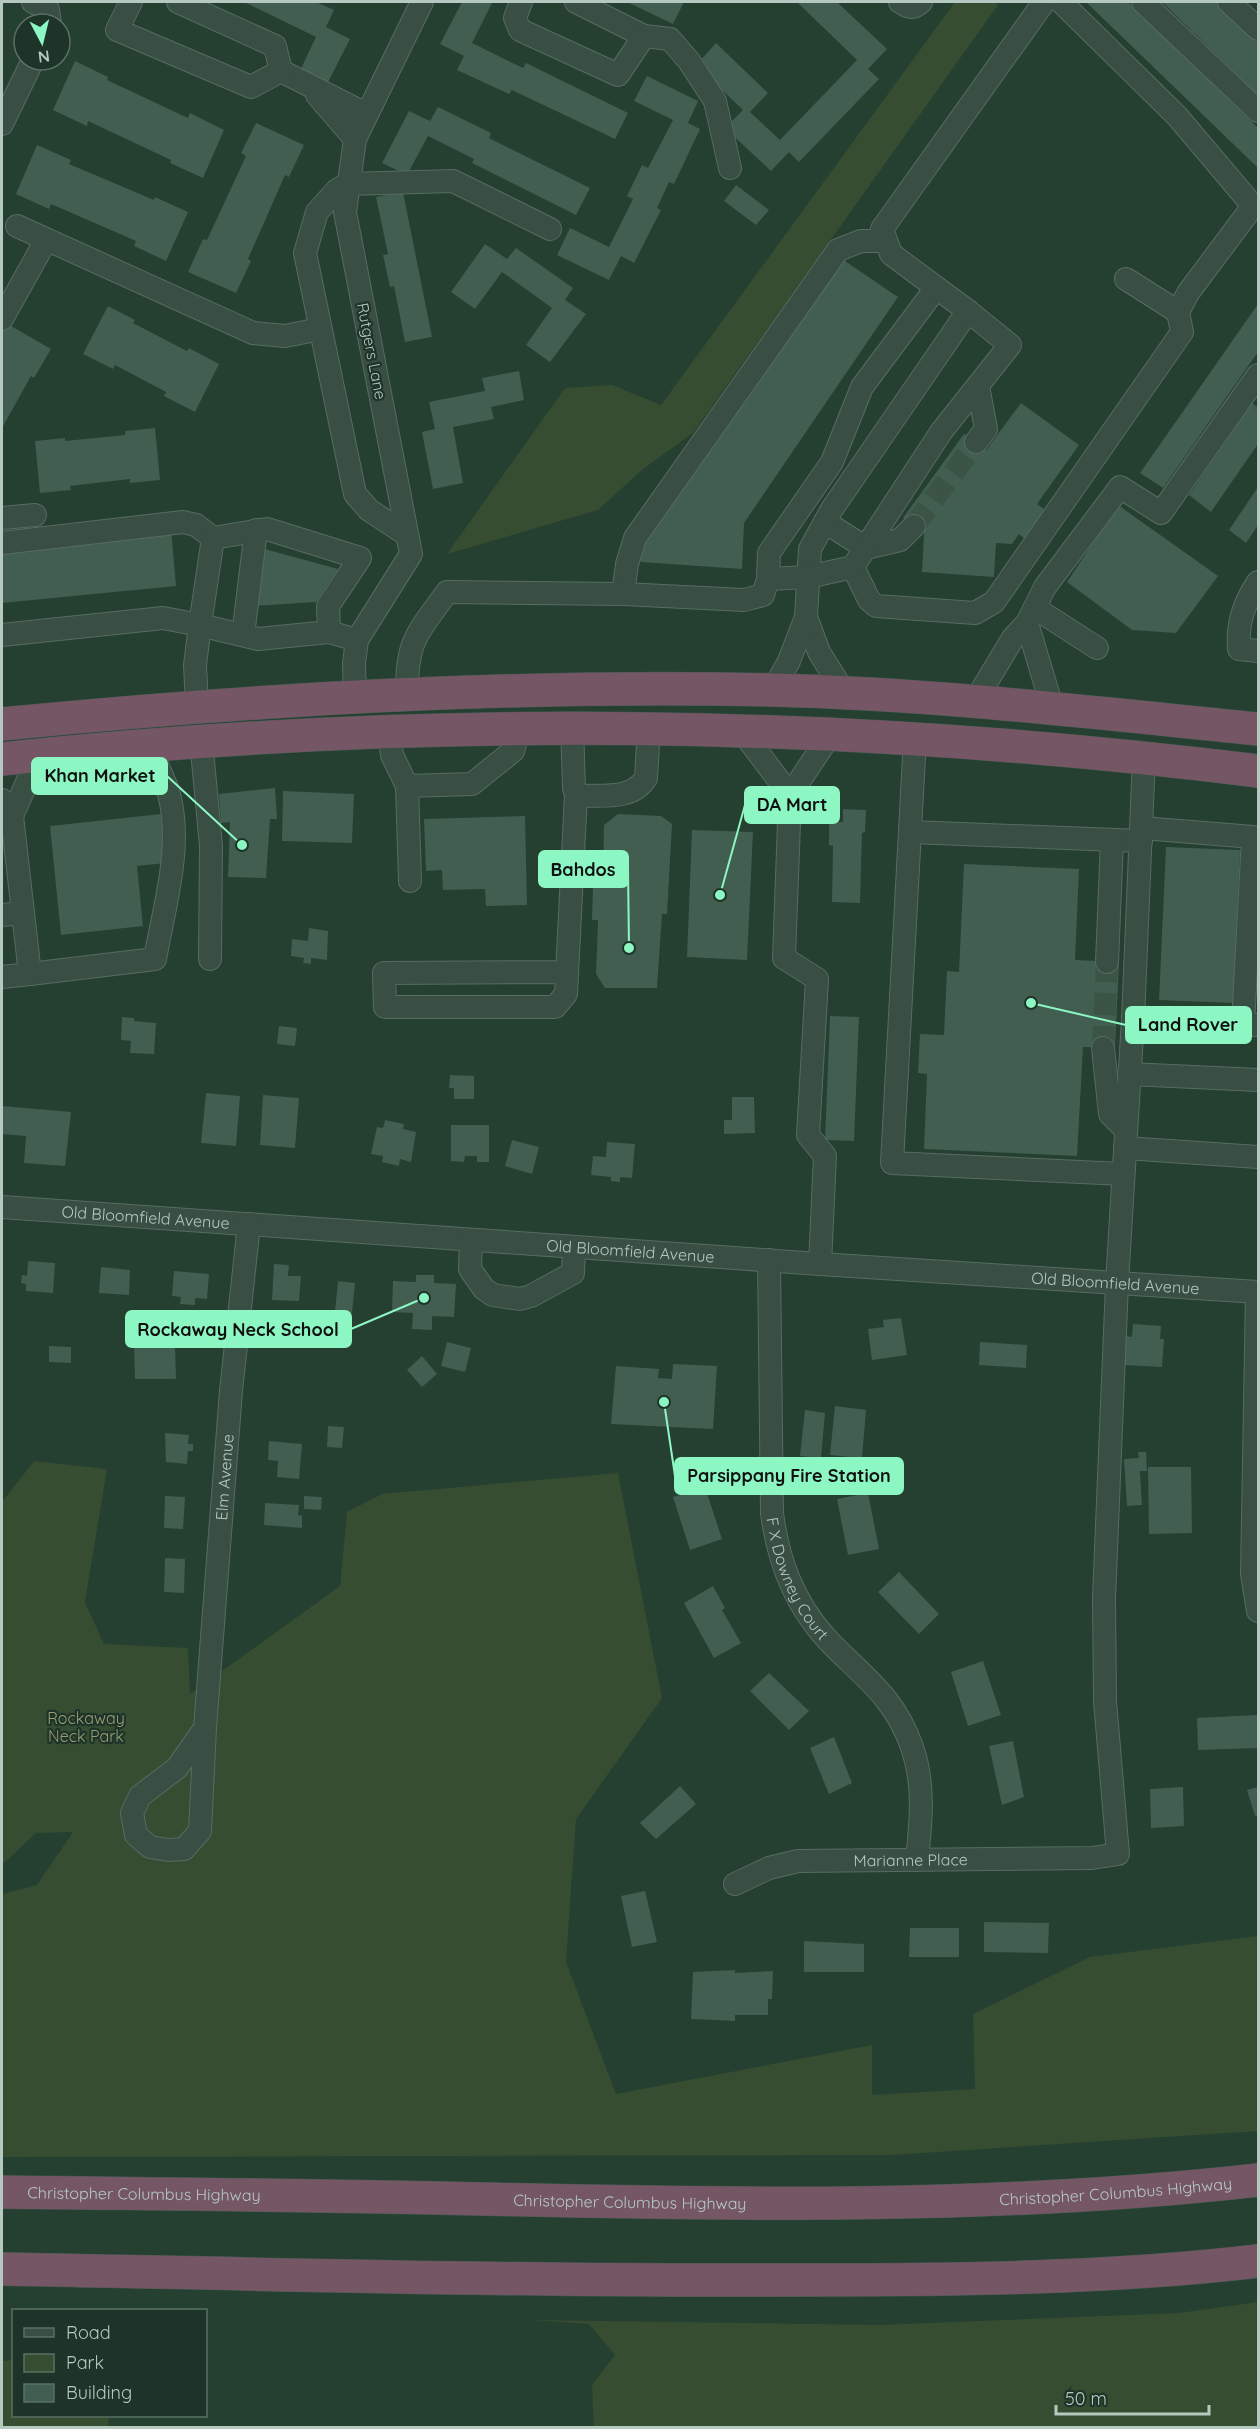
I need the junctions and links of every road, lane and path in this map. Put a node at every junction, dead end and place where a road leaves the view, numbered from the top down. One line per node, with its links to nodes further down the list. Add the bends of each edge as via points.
1 (33, 2): 13 (street)
2 (131, 2): 16 (street, via 117,30 251,87)
3 (178, 2): 16 (street, via 275,46)
4 (421, 2): 20 (street, Rutgers Lane)
5 (521, 2): 15 (street, via 514,18 520,30 618,75)
6 (576, 2): 15 (street)
7 (900, 2): 8 (street, via 909,7)
8 (921, 2)
9 (1044, 2): 28 (street, via 882,229)
10 (1061, 2): 32 (street, via 1177,116 1253,206)
11 (1143, 2): 19 (street)
12 (1230, 2): 14 (street)
13 (48, 12)
14 (1258, 29)
15 (644, 36): 23 (street, via 670,39 689,61 715,101)
16 (281, 71): 18 (street)
17 (27, 72): 21 (street)
18 (310, 87): 20 (street); 22 (street)
19 (1258, 111)
20 (366, 114): 22 (street, Rutgers Lane)
21 (2, 124)
22 (355, 139): 24 (street, Rutgers Lane)
23 (730, 168)
24 (347, 184): 26 (street, via 453,181); 34 (street, via 316,212 305,253); 43 (street, Rutgers Lane, via 345,212)
25 (17, 226): 27 (street)
26 (550, 229)
27 (46, 240): 33 (street); 34 (street, via 253,333 285,336)
28 (886, 241): 30 (street, via 891,254); 51 (street, via 861,241 838,250 635,538)
29 (1126, 279): 32 (street)
30 (936, 288): 31 (street); 49 (street, via 862,387 832,462 769,553)
31 (968, 311): 36 (street, via 1010,345); 40 (street)
32 (1178, 312): 47 (street, via 1182,332 994,602 975,613 876,606)
33 (2, 319)
34 (320, 329): 43 (street, via 355,494 369,510)
35 (1258, 375): 52 (street, via 1161,513 1120,488 1045,587)
36 (978, 386): 37 (street, via 986,429); 46 (street, via 941,432)
37 (976, 442)
38 (35, 515): 39 (street)
39 (2, 518)
40 (825, 522): 46 (street); 48 (street, via 810,549)
41 (914, 526): 46 (street, via 900,540)
42 (256, 530): 44 (street); 55 (street, via 360,558 328,606); 56 (street)
43 (407, 535): 58 (street, Rutgers Lane, via 411,554)
44 (213, 538): 45 (street, via 196,525 183,522); 54 (street)
45 (2, 543)
46 (866, 548): 47 (street)
47 (853, 567): 48 (street)
48 (808, 577): 49 (street); 53 (street)
49 (768, 579): 51 (street, via 763,595 744,600)
50 (1258, 582): 60 (street, via 1244,607 1238,635 1239,649)
51 (623, 594): 63 (street, via 447,592 413,640 406,664)
52 (1031, 615): 59 (street); 65 (street); 67 (street)
53 (806, 617): 61 (street); 62 (street, via 819,652)
54 (200, 625): 56 (street); 57 (street, via 163,618); 66 (street, via 195,665)
55 (328, 632): 56 (street, via 258,639); 58 (street)
56 (243, 634)
57 (2, 635)
58 (357, 640): 64 (street, Rutgers Lane)
59 (1097, 648)
60 (1258, 651)
61 (773, 690): 62 (highway); 63 (highway)
62 (845, 694): 65 (highway)
63 (407, 695): 64 (highway)
64 (355, 698): 66 (highway)
65 (974, 703): 67 (highway)
66 (197, 706): 68 (highway)
67 (1053, 710): 73 (highway)
68 (2, 724)
69 (520, 726): 70 (highway); 72 (highway); 83 (street, via 513,751 472,784)
70 (572, 726): 71 (highway); 84 (street)
71 (649, 727): 74 (highway); 84 (street, via 646,778 636,791)
72 (389, 729): 77 (highway); 83 (street, via 392,755)
73 (1258, 729)
74 (741, 730): 75 (highway); 85 (street)
75 (830, 735): 76 (highway); 85 (street)
76 (915, 738): 80 (highway); 87 (street)
77 (201, 740): 78 (highway); 94 (street, via 211,846)
78 (147, 743): 79 (highway); 98 (street, via 169,794 174,833 155,959)
79 (39, 755): 81 (highway); 86 (street)
80 (1144, 757): 82 (highway); 88 (street)
81 (2, 759)
82 (1258, 771)
83 (407, 786): 91 (street)
84 (576, 794): 97 (street)
85 (790, 795): 113 (street, via 784,958 816,979 808,1135 825,1156)
86 (7, 808): 93 (street)
87 (911, 832): 89 (street); 107 (street, via 892,1163)
88 (1142, 835): 89 (street); 90 (street, via 1253,837); 100 (street)
89 (1112, 840): 95 (street)
90 (1255, 852): 92 (street)
91 (410, 882)
92 (1254, 912): 96 (street)
93 (12, 914): 98 (street)
94 (210, 960)
95 (1107, 962)
96 (1252, 966): 101 (street)
97 (566, 972): 97 (street, via 566,994 555,1006 385,1007 384,973)
98 (30, 974): 99 (street)
99 (2, 977)
100 (1133, 1019): 101 (street); 103 (street)
101 (1251, 1024)
102 (1103, 1048): 105 (street, via 1110,1114)
103 (1129, 1074): 104 (street); 105 (street)
104 (1258, 1080)
105 (1125, 1139): 106 (street); 107 (street)
106 (1258, 1157)
107 (1123, 1174): 114 (street)
108 (2, 1207): 109 (street, Old Bloomfield Avenue)
109 (249, 1224): 110 (street, Old Bloomfield Avenue); 117 (street, Elm Avenue, via 231,1390)
110 (471, 1240): 111 (street, Old Bloomfield Avenue); 111 (street, via 470,1269 484,1289 504,1298 531,1296 573,1273)
111 (574, 1247): 112 (street, Old Bloomfield Avenue)
112 (769, 1260): 113 (street, Old Bloomfield Avenue); 118 (street, F X Downey Court, via 775,1541 791,1587 809,1617 866,1674 902,1725 920,1778 922,1806)
113 (820, 1264): 114 (street, Old Bloomfield Avenue)
114 (1117, 1283): 115 (street, Old Bloomfield Avenue); 118 (street, Marianne Place, via 1104,1610 1105,1701 1118,1854 1092,1858)
115 (1258, 1292): 116 (street, via 1252,1574)
116 (1258, 1611)
117 (205, 1728): 117 (street, Elm Avenue, via 177,1768 140,1796 132,1813 136,1834 150,1847 184,1849 200,1831)
118 (917, 1860): 119 (street, Marianne Place, via 798,1861 769,1868)
119 (735, 1884)
120 (1258, 2180): 121 (highway, Christopher Columbus Highway, via 1087,2196 936,2201 620,2202)
121 (2, 2192)
122 (1258, 2261): 123 (highway, via 1091,2274 851,2280)
123 (2, 2269)

